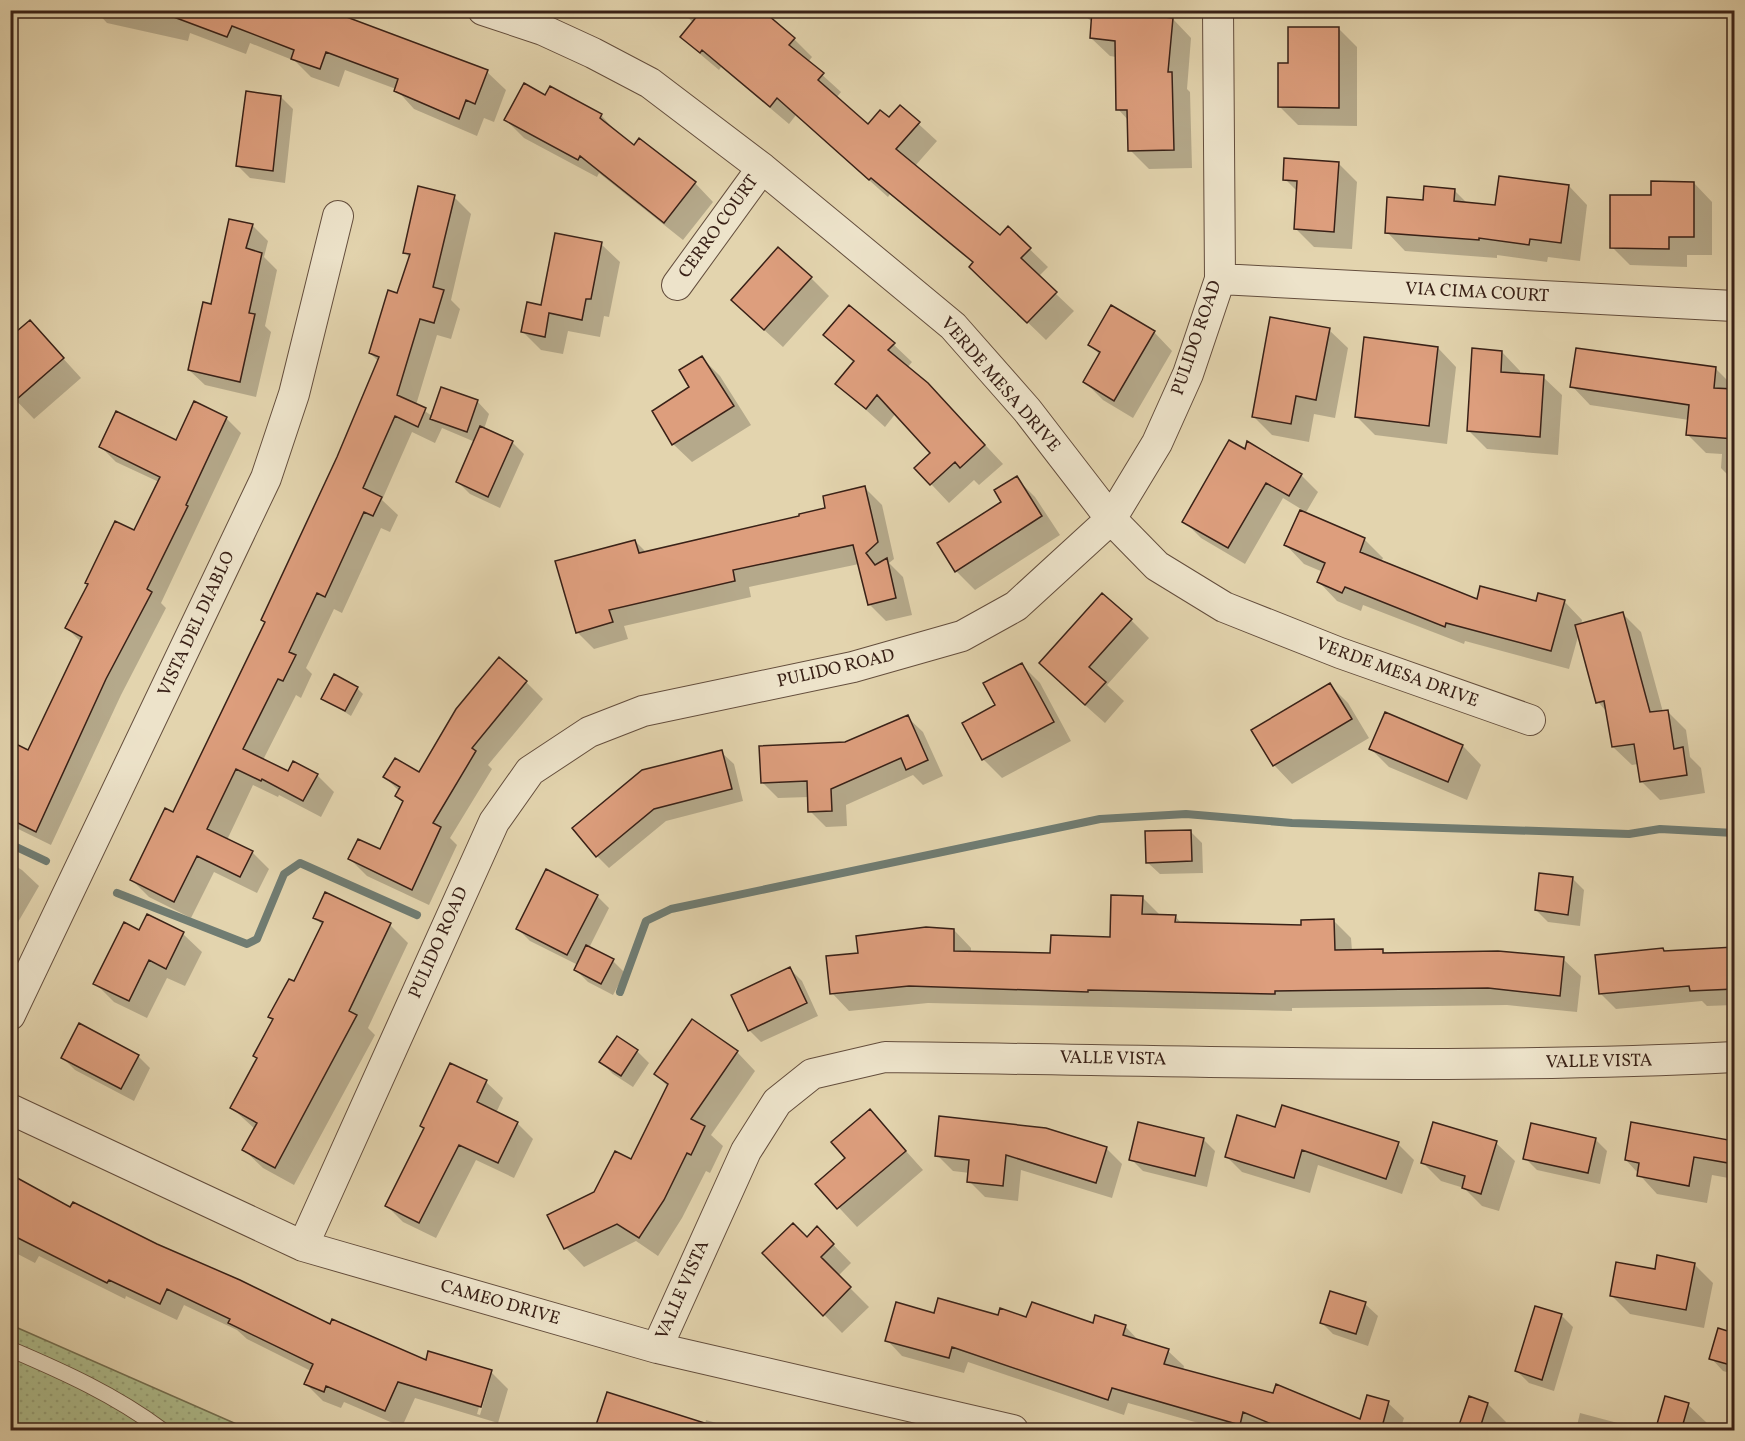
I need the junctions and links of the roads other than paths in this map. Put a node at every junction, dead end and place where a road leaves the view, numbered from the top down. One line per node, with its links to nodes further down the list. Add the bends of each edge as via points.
1 (483, 10): 3 (street, VERDE MESA DRIVE, via 553,35 650,83)
2 (1218, 10): 5 (street, PULIDO ROAD)
3 (762, 168): 6 (street, CERRO COURT); 8 (street, VERDE MESA DRIVE, via 953,326 1027,410)
4 (338, 216): 10 (street, VISTA DEL DIABLO, via 294,394 266,478)
5 (1220, 279): 7 (street, VIA CIMA COURT); 8 (street, PULIDO ROAD, via 1188,374 1157,443)
6 (677, 285)
7 (1734, 306)
8 (1111, 519): 9 (street, VERDE MESA DRIVE, via 1157,566 1224,607); 13 (street, PULIDO ROAD, via 1016,606 962,636 853,667 643,711 589,732 530,771 494,822)
9 (1530, 720)
10 (10, 1015)
11 (1734, 1057): 15 (street, VALLE VISTA, via 1639,1062 1406,1062 885,1057 831,1068 812,1074 777,1102 746,1151)
12 (10, 1109): 13 (street, CAMEO DRIVE)
13 (303, 1246): 15 (street, CAMEO DRIVE)
14 (10, 1348): 16 (lane, via 93,1385)
15 (657, 1348): 17 (street, CAMEO DRIVE)
16 (162, 1431)
17 (1013, 1431)

